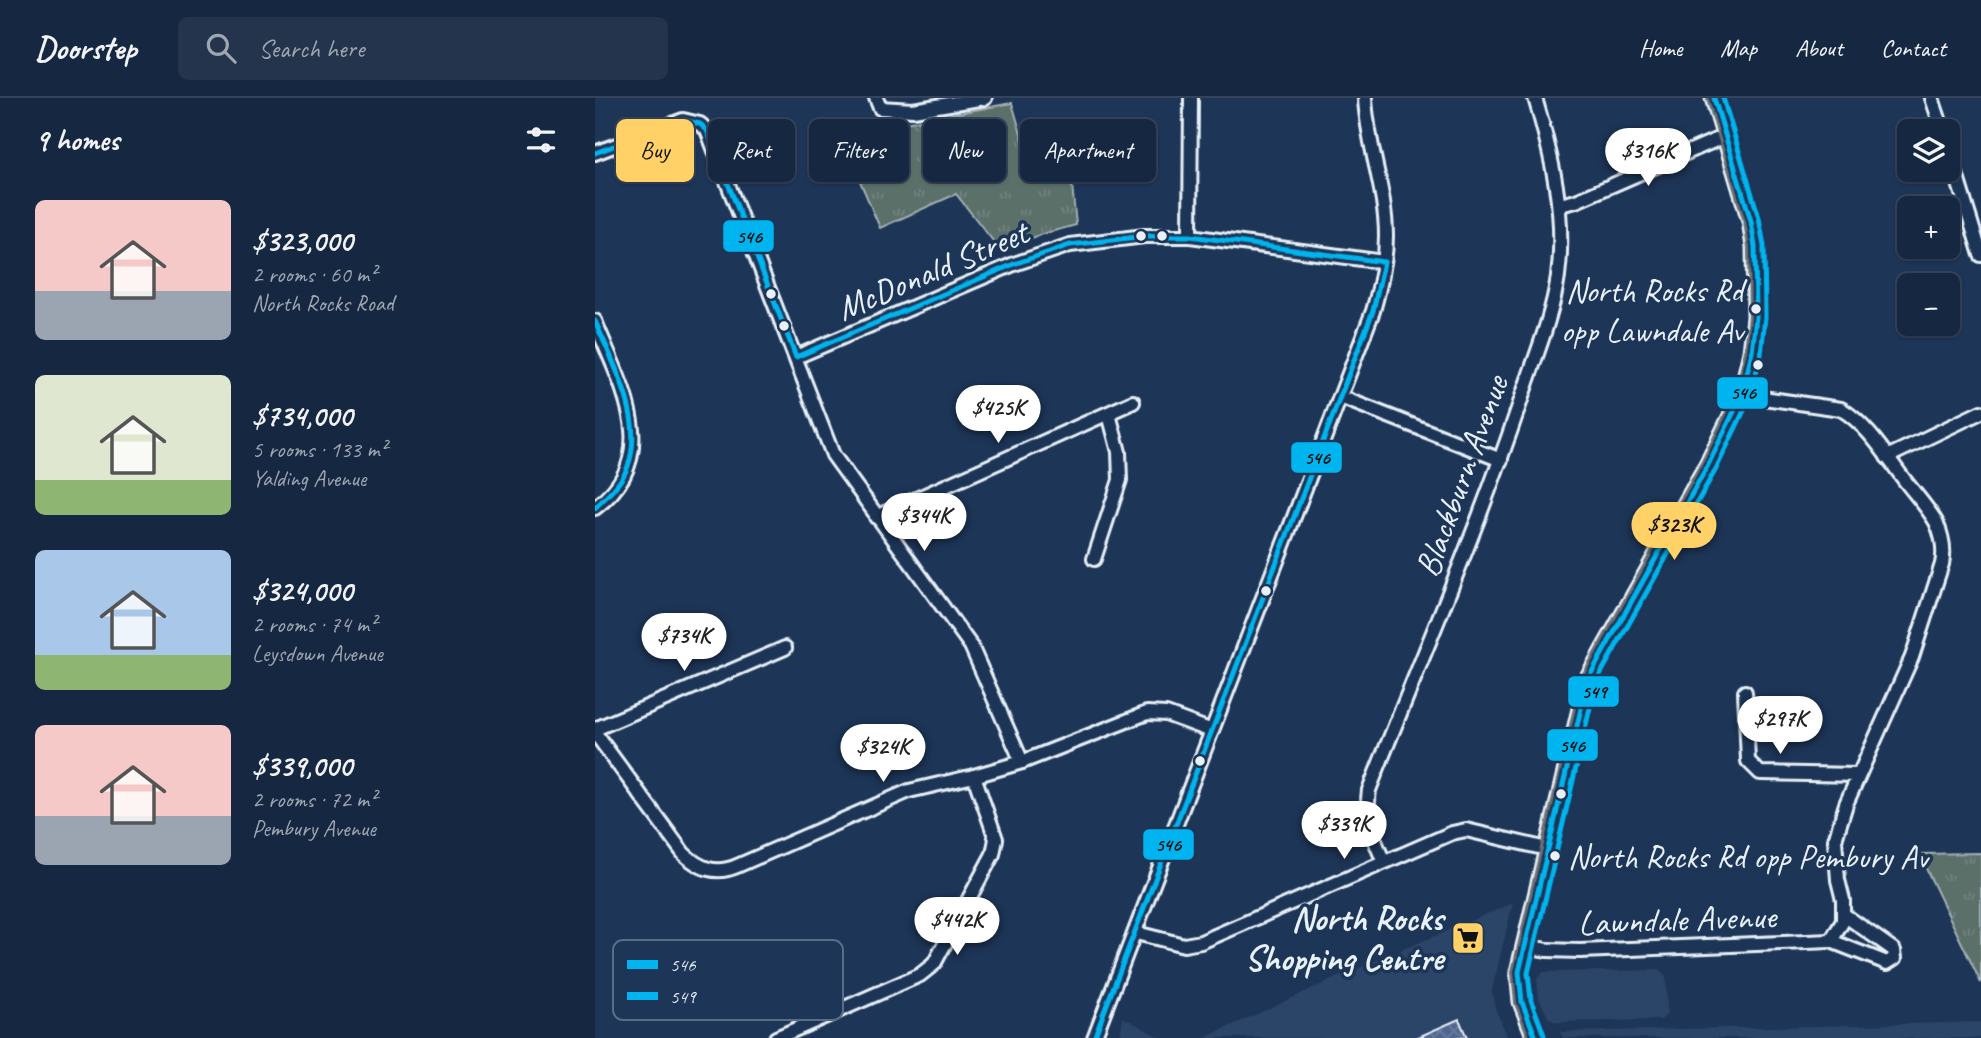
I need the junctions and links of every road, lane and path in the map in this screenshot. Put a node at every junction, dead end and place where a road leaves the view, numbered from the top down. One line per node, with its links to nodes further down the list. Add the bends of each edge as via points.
1 (876, 98): 2 (street, via 880,108 913,110)
2 (985, 98)
3 (1191, 98): 13 (street)
4 (1365, 98): 15 (street, via 1367,135 1383,209)
5 (1535, 98): 12 (street, Blackburn Avenue)
6 (1713, 98): 9 (main road)
7 (1932, 98): 8 (street)
8 (1939, 119)
9 (1725, 136): 12 (street); 18 (main road, via 1755,247 1756,317)
10 (595, 153): 17 (street, via 683,120 707,130)
11 (1958, 182): 14 (street)
12 (1560, 205): 24 (street, Blackburn Avenue, via 1553,304)
13 (1190, 236): 15 (street, McDonald Street); 17 (street, McDonald Street, via 1145,236 1056,249)
14 (1981, 255)
15 (1384, 262): 19 (street, via 1373,311)
16 (595, 321): 25 (street, via 627,403 633,434 633,454 622,482)
17 (796, 357): 26 (street, via 833,454)
18 (1742, 395): 23 (street, via 1841,409); 35 (main road, via 1588,679)
19 (1341, 397): 24 (street); 31 (street)
20 (1133, 402): 22 (street)
21 (1981, 412): 23 (street)
22 (1109, 414): 26 (street); 27 (street, via 1119,452 1120,481)
23 (1887, 457): 33 (street, via 1935,521 1944,558 1912,657)
24 (1501, 460): 36 (street, Blackburn Avenue, via 1369,790 1369,826)
25 (595, 508)
26 (876, 517): 32 (street, via 971,646)
27 (1094, 559)
28 (785, 648): 30 (street)
29 (1745, 692): 33 (street, via 1748,761 1760,773)
30 (595, 731): 37 (street, via 684,854)
31 (1212, 731): 32 (street, via 1166,714 1147,713); 40 (street)
32 (1022, 762): 34 (street)
33 (1859, 775): 39 (street, via 1835,840)
34 (974, 776): 37 (street, via 908,791 728,870); 43 (street, via 996,839 993,854 934,964 920,975)
35 (1547, 849): 36 (street, via 1467,830); 42 (main road)
36 (1384, 862): 40 (street, via 1201,942 1184,945)
37 (711, 870): 38 (street)
38 (708, 885)
39 (1843, 914): 41 (street); 41 (street, Lawndale Avenue, via 1894,950 1895,958 1887,963)
40 (1136, 933): 46 (street)
41 (1831, 941): 42 (street, Lawndale Avenue, via 1580,951)
42 (1525, 946): 47 (main road, via 1520,986)
43 (843, 1009)
44 (817, 1020): 45 (street)
45 (776, 1038)
46 (1094, 1038)
47 (1536, 1038)

